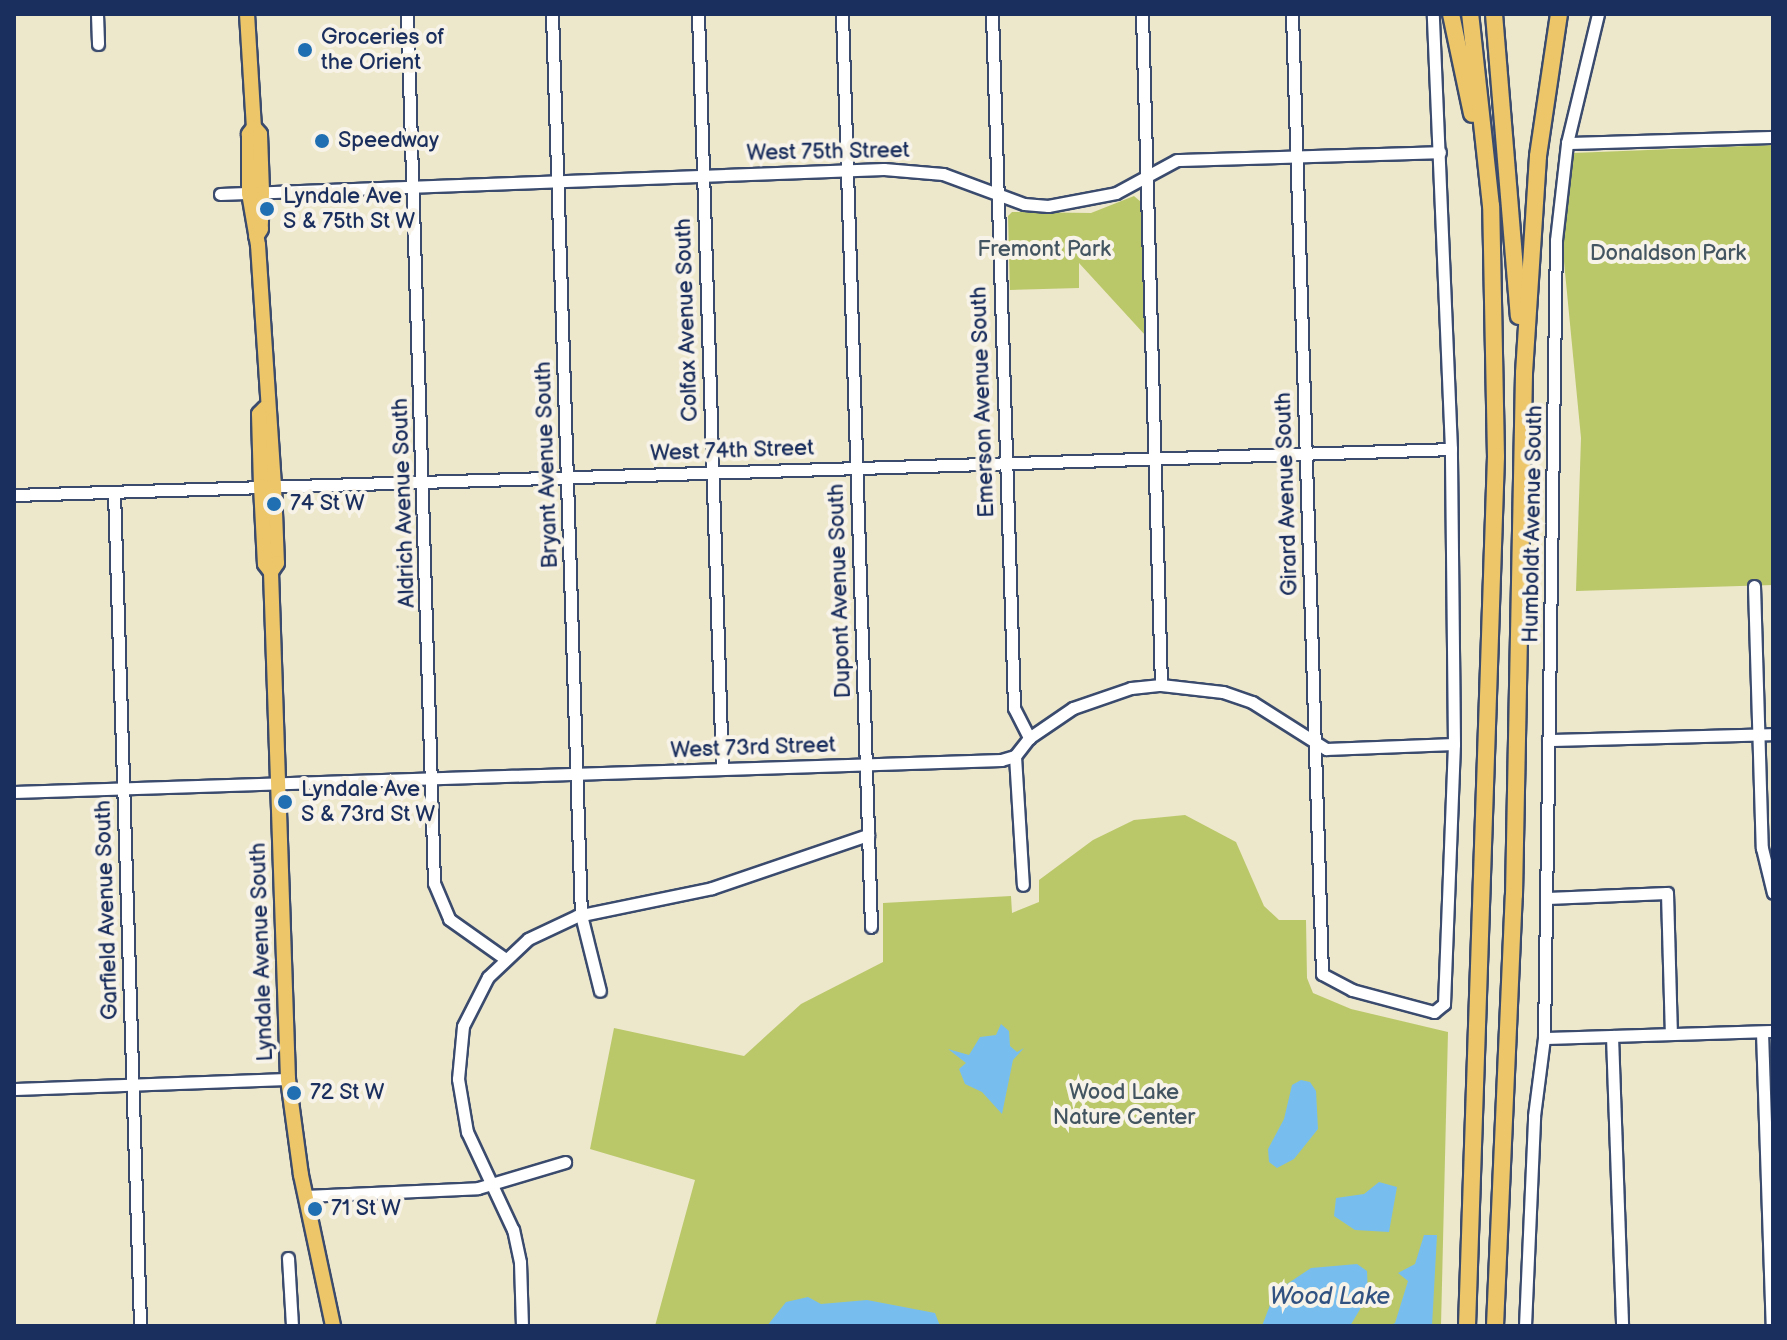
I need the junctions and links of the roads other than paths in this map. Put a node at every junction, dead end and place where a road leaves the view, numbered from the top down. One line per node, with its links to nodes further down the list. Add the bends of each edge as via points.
1 (97, 14): 16 (street)
2 (247, 14): 26 (main road, Lyndale Avenue South)
3 (407, 14): 25 (street, Aldrich Avenue South)
4 (552, 14): 24 (street, Bryant Avenue South)
5 (698, 14): 22 (street, Colfax Avenue South)
6 (842, 14): 21 (street, Dupont Avenue South)
7 (992, 14): 27 (street, Emerson Avenue South)
8 (1142, 14): 23 (street)
9 (1292, 14): 20 (street, Girard Avenue South)
10 (1433, 14): 19 (street)
11 (1451, 14): 29 (highway)
12 (1470, 14): 29 (highway)
13 (1494, 14): 30 (highway)
14 (1559, 14): 30 (highway, via 1538,156)
15 (1598, 14): 18 (street, Humboldt Avenue South)
16 (98, 44)
17 (1773, 137): 18 (street)
18 (1567, 143): 47 (street, Humboldt Avenue South, via 1556,240)
19 (1440, 152): 20 (street, West 75th Street); 31 (street)
20 (1297, 157): 23 (street, West 75th Street, via 1177,160); 32 (street, Girard Avenue South)
21 (847, 170): 22 (street, West 75th Street); 27 (street, West 75th Street, via 943,174); 35 (street, Dupont Avenue South)
22 (703, 175): 24 (street, West 75th Street); 36 (street, Colfax Avenue South)
23 (1145, 176): 27 (street, West 75th Street, via 1116,193 1071,205 1024,204); 33 (street)
24 (558, 181): 25 (street, West 75th Street); 37 (street, Bryant Avenue South)
25 (413, 186): 26 (street, West 75th Street); 38 (street, Aldrich Avenue South)
26 (255, 192): 28 (street, West 75th Street); 39 (main road, Lyndale Avenue South, via 261,229 256,237 265,408 270,413)
27 (997, 192): 34 (street, Emerson Avenue South)
28 (220, 194)
29 (1491, 206): 81 (highway, via 1496,457)
30 (1524, 373): 82 (highway, via 1514,895)
31 (1451, 449): 32 (street, West 74th Street); 49 (street)
32 (1306, 454): 33 (street, West 74th Street); 48 (street, Girard Avenue South)
33 (1153, 457): 34 (street, West 74th Street); 43 (street)
34 (1005, 462): 35 (street, West 74th Street); 46 (street, Emerson Avenue South, via 1014,708)
35 (856, 467): 36 (street, West 74th Street); 51 (street, Dupont Avenue South)
36 (712, 472): 37 (street, West 74th Street); 52 (street, Colfax Avenue South)
37 (568, 477): 38 (street, West 74th Street); 53 (street, Bryant Avenue South)
38 (424, 481): 39 (street, West 74th Street); 54 (street, Aldrich Avenue South)
39 (268, 486): 40 (street, West 74th Street); 55 (main road, Lyndale Avenue South, via 265,564 271,572)
40 (114, 492): 41 (street, West 74th Street); 56 (street, Garfield Avenue South)
41 (14, 495)
42 (1754, 586): 45 (street)
43 (1161, 685): 46 (street, via 1102,696 1073,708); 48 (street, via 1192,686 1252,702)
44 (1773, 734): 45 (street)
45 (1758, 735): 47 (street); 60 (street, via 1762,848)
46 (1029, 738): 50 (street)
47 (1548, 740): 61 (street, Humboldt Avenue South)
48 (1314, 742): 49 (street, via 1326,749); 49 (street, Girard Avenue South, via 1322,974 1352,990 1434,1012 1442,1009)
49 (1454, 744)
50 (1015, 756): 51 (street, West 73rd Street); 59 (street)
51 (866, 765): 52 (street, West 73rd Street); 58 (street, Dupont Avenue South)
52 (722, 769): 53 (street, West 73rd Street)
53 (576, 774): 54 (street, West 73rd Street); 62 (street, Bryant Avenue South)
54 (432, 779): 55 (street, West 73rd Street); 64 (street, Aldrich Avenue South, via 434,883 441,909)
55 (279, 784): 56 (street, West 73rd Street); 70 (main road, Lyndale Avenue South)
56 (123, 789): 57 (street, West 73rd Street); 71 (street, Garfield Avenue South)
57 (14, 792)
58 (868, 835): 62 (street, via 712,888); 63 (street, Dupont Avenue South)
59 (1023, 885)
60 (1773, 893)
61 (1547, 898): 67 (street, via 1667,893); 69 (street, Humboldt Avenue South)
62 (581, 915): 64 (street, via 539,932); 65 (street, Bryant Avenue South)
63 (871, 927)
64 (504, 958): 74 (street, via 472,1001 459,1053 467,1132)
65 (600, 991)
66 (1768, 1031): 67 (street); 85 (street)
67 (1671, 1034): 68 (street)
68 (1612, 1036): 69 (street); 84 (street)
69 (1544, 1038): 83 (street, Humboldt Avenue South, via 1534,1116)
70 (288, 1079): 71 (street); 75 (main road, Lyndale Avenue South)
71 (133, 1085): 72 (street); 77 (street, Garfield Avenue South)
72 (14, 1089)
73 (565, 1162): 74 (street)
74 (491, 1183): 75 (street, via 478,1188); 80 (street, via 520,1262)
75 (305, 1196): 79 (main road, Lyndale Avenue South)
76 (288, 1258): 78 (street)
77 (140, 1326)
78 (292, 1326)
79 (333, 1326)
80 (522, 1326)
81 (1467, 1326)
82 (1495, 1326)
83 (1525, 1326)
84 (1622, 1326)
85 (1772, 1326)

